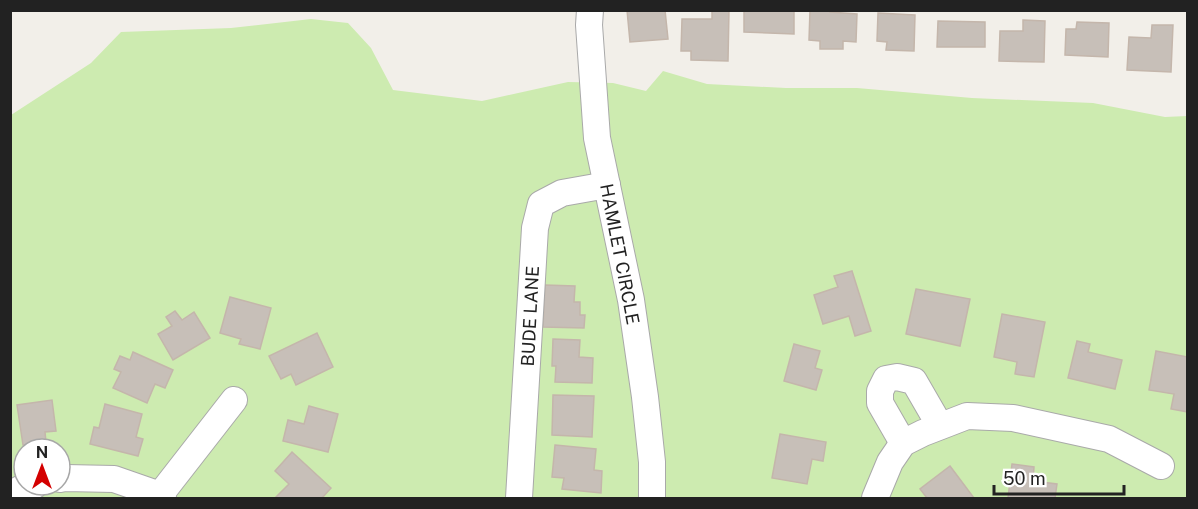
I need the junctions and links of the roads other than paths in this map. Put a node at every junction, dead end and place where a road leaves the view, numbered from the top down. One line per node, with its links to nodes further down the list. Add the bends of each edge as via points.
1 (590, 10): 2 (street, HAMLET CIRCLE, via 597,138)
2 (607, 185): 9 (street, BUDE LANE, via 562,193 541,204 535,228); 10 (street, HAMLET CIRCLE, via 631,300 645,397)
3 (234, 400): 8 (street)
4 (940, 426): 5 (street); 5 (street, via 914,381 897,376 886,379 880,403); 6 (street, via 967,416 1013,418 1109,439)
5 (903, 443): 11 (street)
6 (1161, 466)
7 (72, 478): 8 (street, via 114,479)
8 (161, 497)
9 (519, 498)
10 (652, 498)
11 (875, 498)

